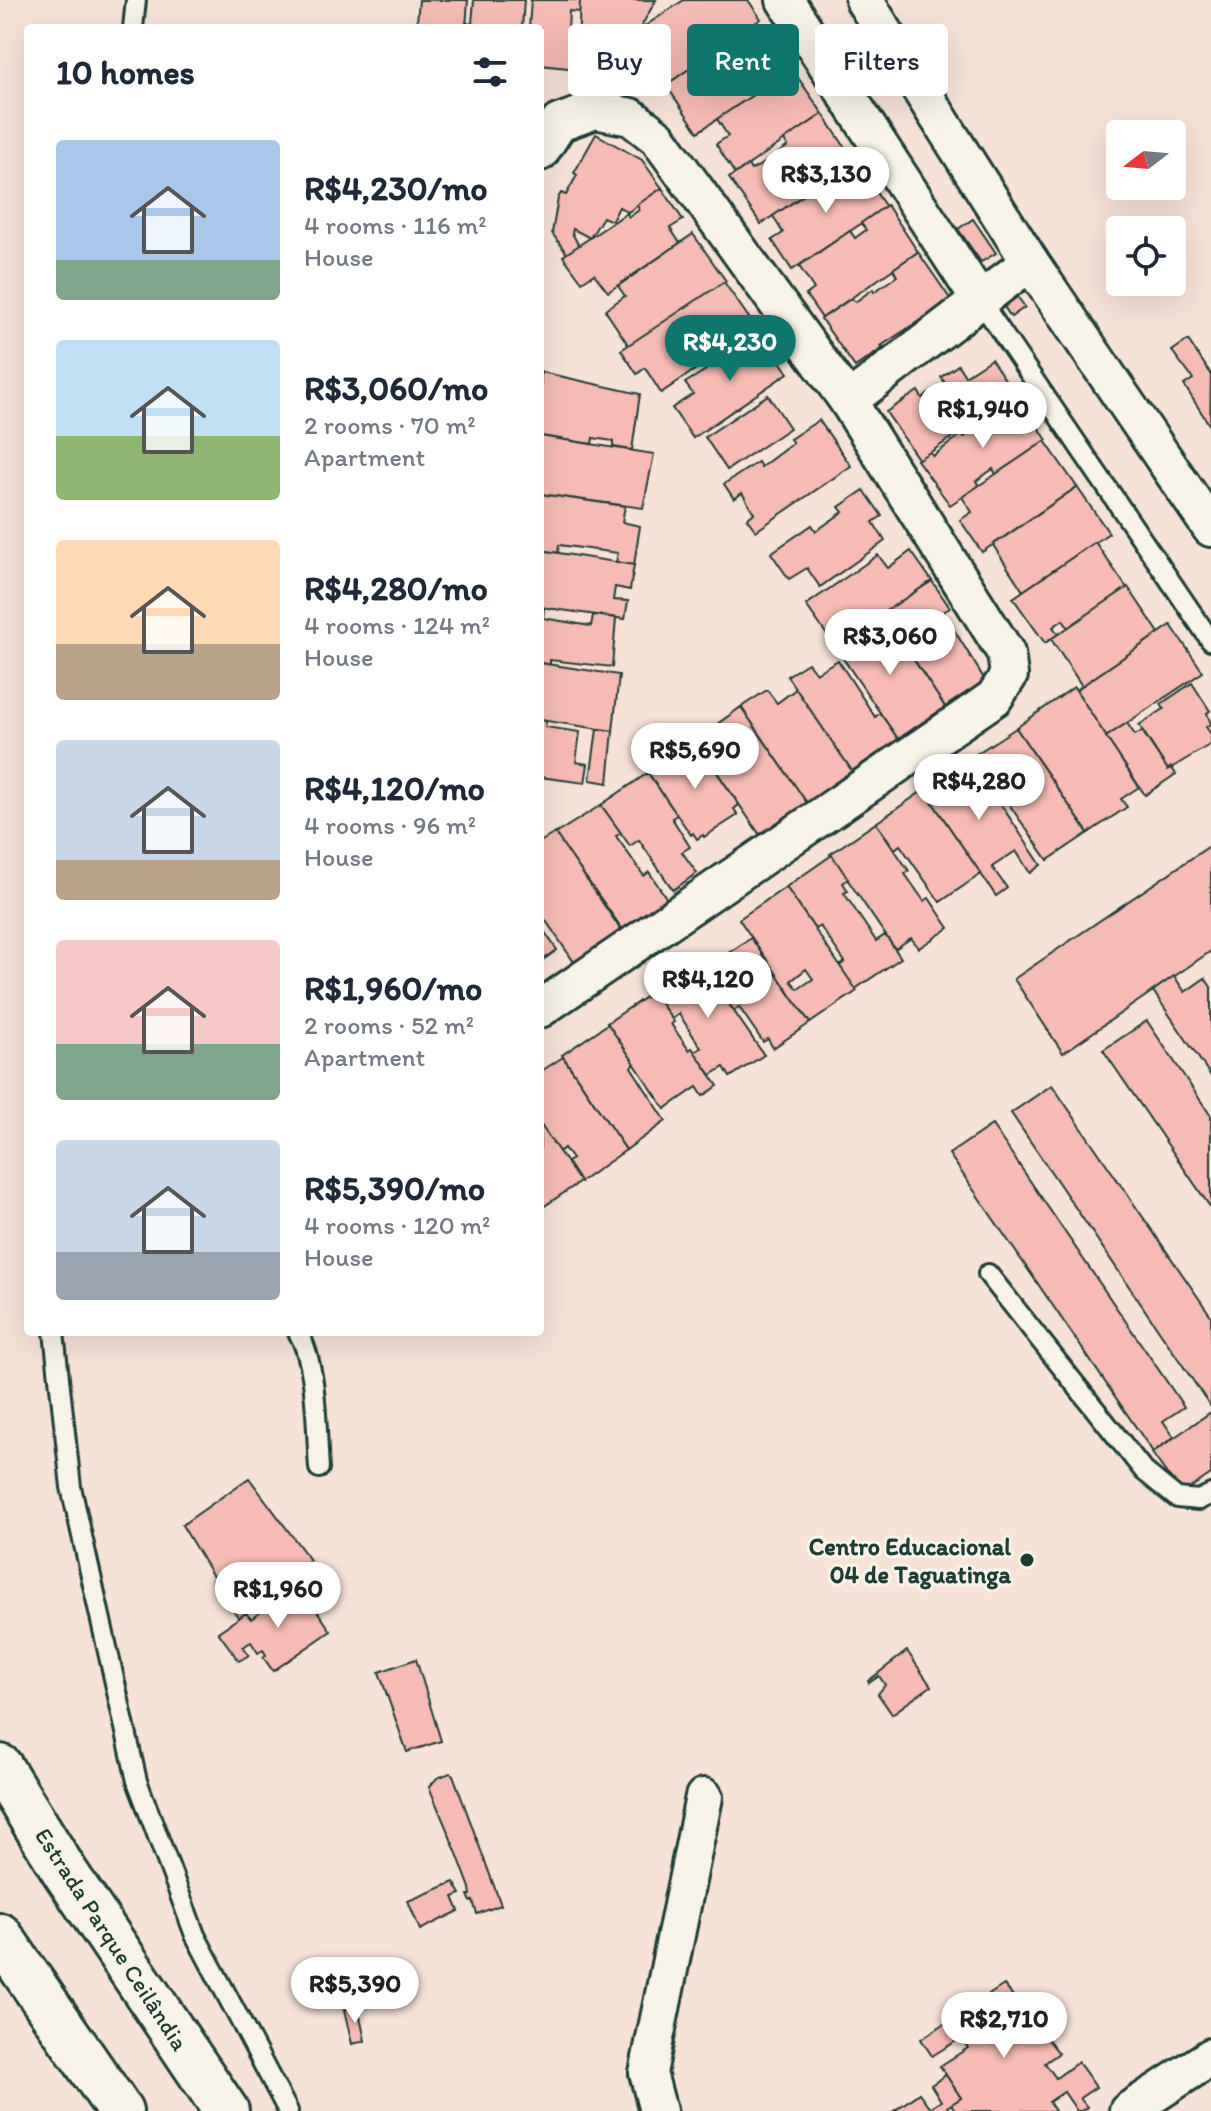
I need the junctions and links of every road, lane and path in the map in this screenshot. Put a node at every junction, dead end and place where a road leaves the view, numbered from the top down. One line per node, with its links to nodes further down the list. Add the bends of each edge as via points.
1 (136, 0): 4 (lane)
2 (785, 0): 7 (street)
3 (864, 0): 6 (street)
4 (133, 24)
5 (544, 146): 8 (street, via 559,123 595,110 631,117 658,138)
6 (1030, 262): 7 (street); 9 (street)
7 (979, 299): 8 (street); 10 (lane)
8 (848, 401): 11 (street, via 1006,653 1009,675 994,698)
9 (1211, 528)
10 (1211, 641)
11 (544, 1006)
12 (988, 1274): 16 (lane, via 1144,1471 1177,1498 1199,1500)
13 (54, 1336): 24 (lane, via 71,1487 137,1781 195,1935)
14 (300, 1336): 15 (lane, via 309,1369)
15 (319, 1468)
16 (1211, 1494)
17 (0, 1767): 23 (highway, Estrada Parque Ceilândia)
18 (704, 1797): 25 (street, via 648,2073)
19 (0, 1936): 22 (highway)
20 (1211, 2057): 21 (street)
21 (1133, 2110)
22 (120, 2111)
23 (226, 2111)
24 (288, 2111)
25 (658, 2111)

